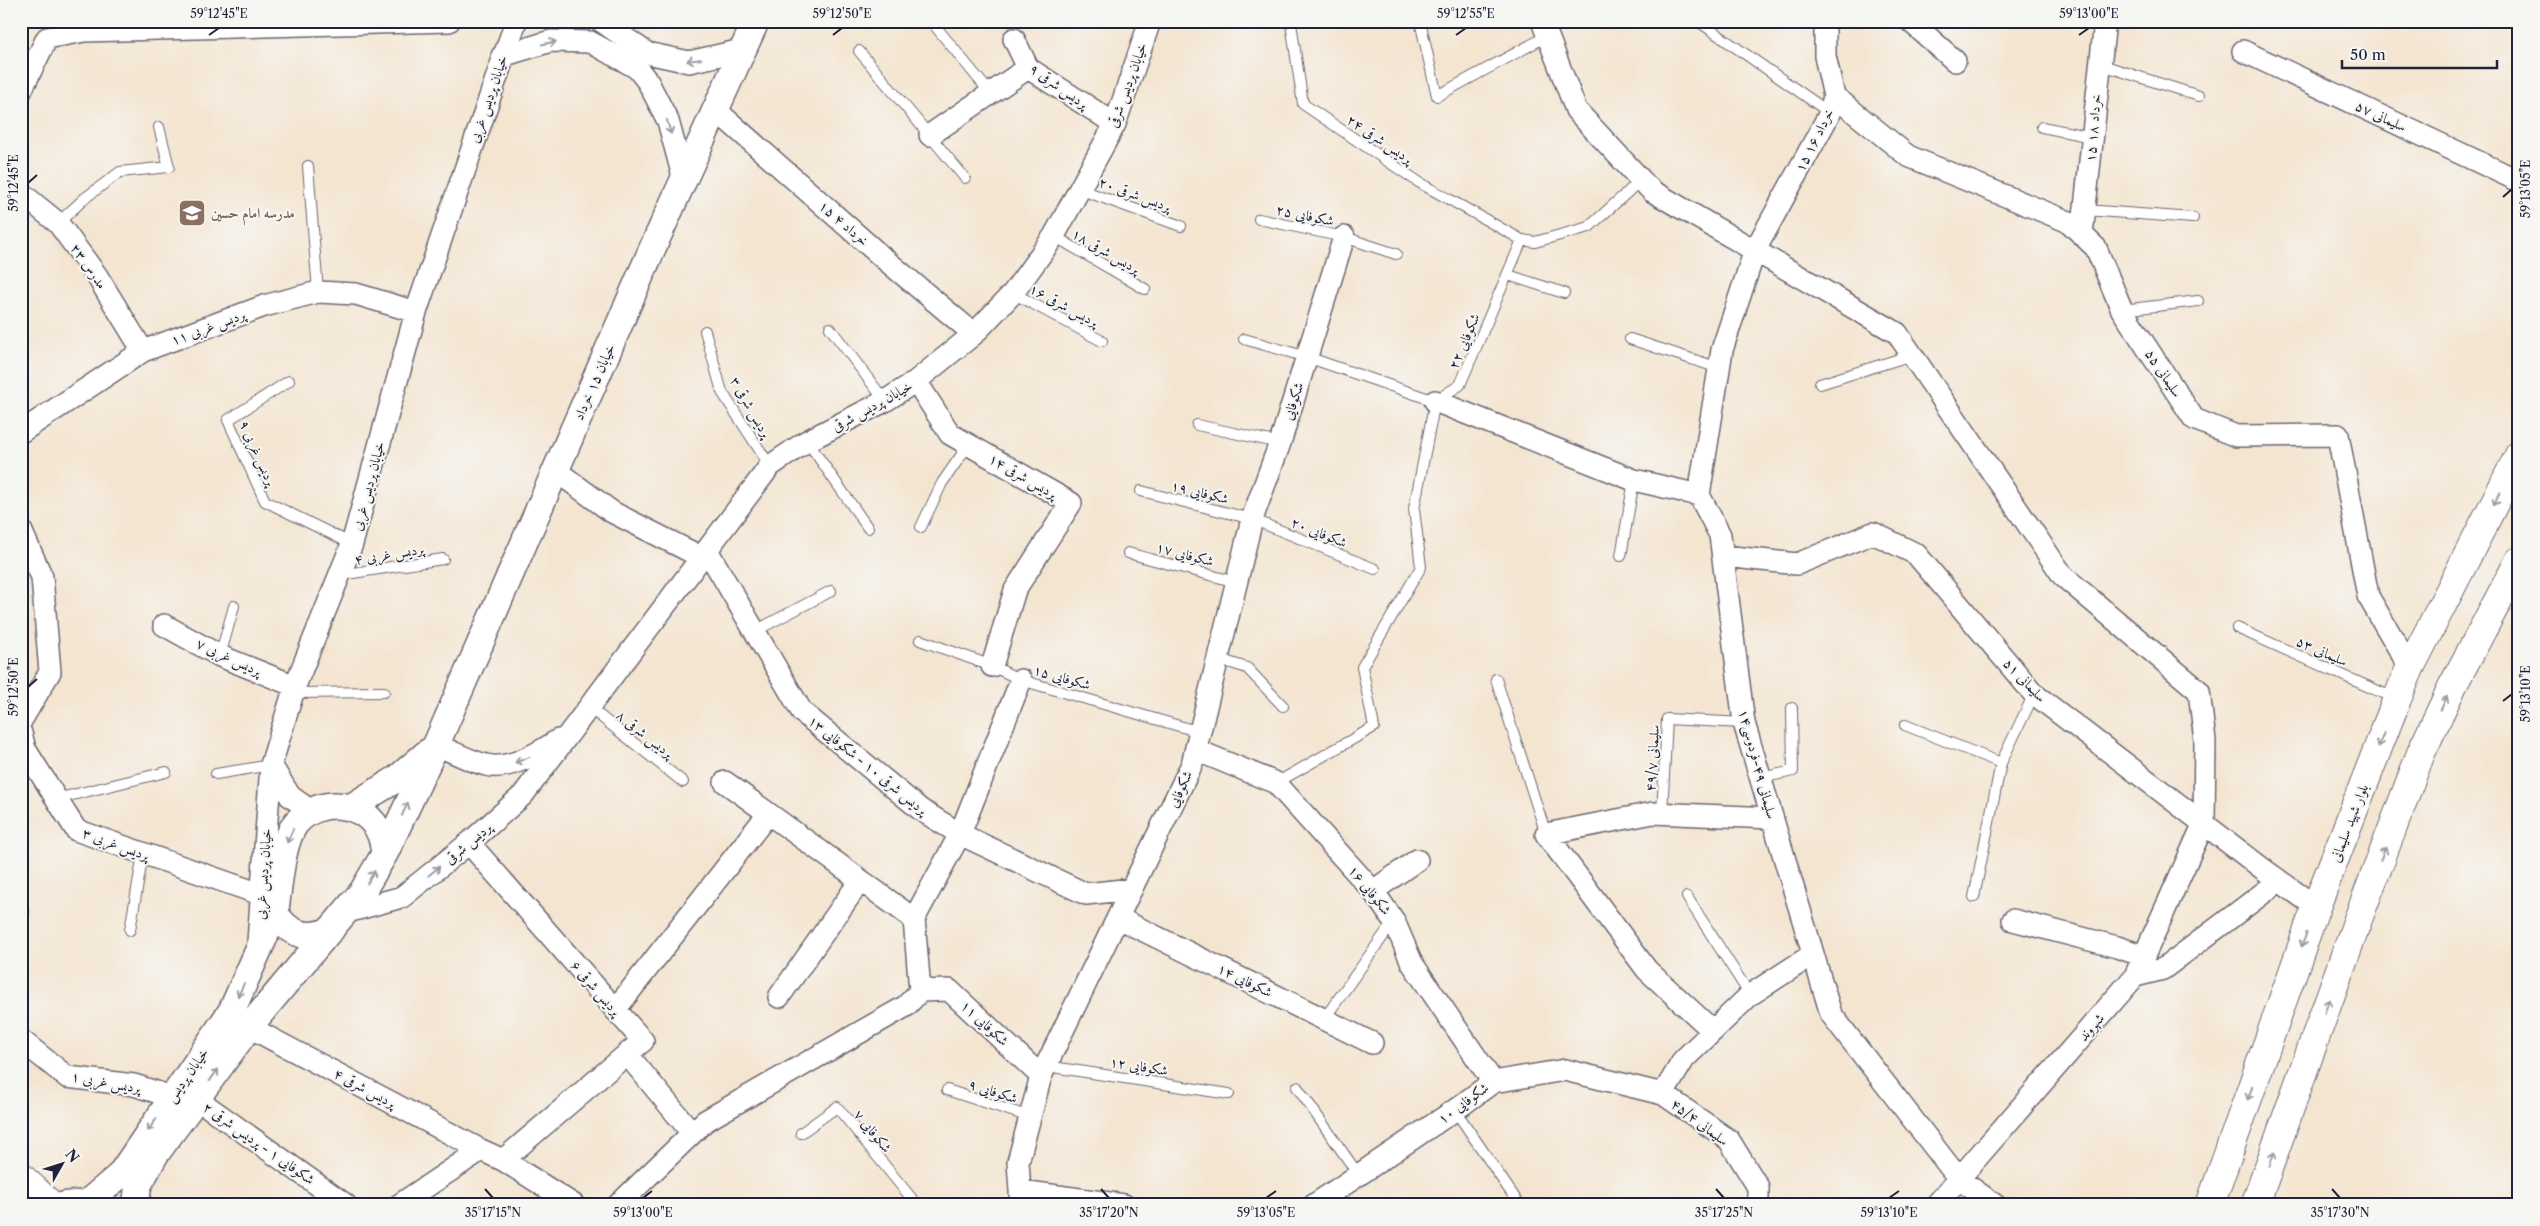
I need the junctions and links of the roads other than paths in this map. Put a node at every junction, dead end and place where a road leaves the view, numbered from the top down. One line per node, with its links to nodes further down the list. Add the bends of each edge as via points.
1 (449, 21): 13 (street)
2 (516, 21): 19 (street, خیابان پردیس غربی)
3 (601, 21): 16 (street, one-way to 3, via 689,62 647,53)
4 (756, 21): 16 (street, خیابان ۱۵ خرداد)
5 (931, 21): 25 (lane)
6 (1150, 21): 29 (street, خیابان پردیس شرقی)
7 (1420, 21): 14 (lane, via 1437,96)
8 (1698, 21): 27 (lane)
9 (1825, 21): 27 (street, ۱۵ خرداد ۱۶, via 1825,56)
10 (1910, 21): 20 (street)
11 (2105, 21): 21 (street, ۱۵ خرداد ۱۸)
12 (1288, 22): 49 (lane, پردیس شرقی ۲۴, via 1303,104 1420,183)
13 (84, 26): 22 (street, via 47,38)
14 (1544, 29): 37 (street, via 1576,110)
15 (1014, 39): 23 (street, پردیس شرقی ۹)
16 (742, 50): 28 (street, خیابان ۱۵ خرداد)
17 (859, 51): 32 (lane)
18 (2244, 51): 38 (street, سلیمانی ۵۷)
19 (502, 56): 36 (street, one-way to 36, via 551,42 590,42 636,68 648,82 668,121); 59 (street, خیابان پردیس غربی)
20 (1954, 61)
21 (2099, 64): 26 (lane); 33 (street, ۱۵ خرداد ۱۸)
22 (26, 66): 24 (street)
23 (1028, 68): 25 (street); 29 (street, پردیس شرقی ۹)
24 (21, 91)
25 (990, 94): 32 (street)
26 (2198, 96)
27 (1832, 104): 46 (street, سلیمانی ۵۵, via 1908,156 2069,222); 50 (street, ۱۵ خرداد ۱۶)
28 (717, 111): 36 (street, خیابان ۱۵ خرداد); 62 (street, ۱۵ خرداد ۴)
29 (1114, 124): 39 (street, خیابان پردیس شرقی)
30 (159, 127): 44 (lane, via 168,167 120,172)
31 (2042, 127): 33 (lane)
32 (930, 135): 35 (lane)
33 (2092, 137): 41 (street, ۱۵ خرداد ۱۸)
34 (308, 166): 54 (lane)
35 (965, 178)
36 (684, 180): 82 (street, خیابان ۱۵ خرداد)
37 (1641, 180): 49 (lane, via 1589,228 1535,242); 50 (street, via 1652,190)
38 (2519, 181)
39 (1079, 189): 45 (lane, پردیس شرقی ۲۰); 47 (street, خیابان پردیس شرقی)
40 (21, 193): 44 (street, مدرس ۲۳)
41 (2085, 210): 42 (lane); 46 (street, ۱۵ خرداد ۱۸)
42 (2193, 218)
43 (1259, 219): 48 (lane, شکوفایی ۲۵)
44 (58, 222): 66 (street, مدرس ۲۳, via 97,276)
45 (1181, 226)
46 (2082, 235): 58 (street, سلیمانی ۵۵, via 2096,248)
47 (1054, 236): 53 (lane, پردیس شرقی ۱۸); 55 (street, خیابان پردیس شرقی)
48 (1344, 237): 51 (lane, شکوفایی ۲۵); 68 (street, شکوفایی)
49 (1522, 240): 52 (lane, شکوفایی ۲۲)
50 (1755, 250): 67 (street, via 1896,333); 69 (street)
51 (1396, 254)
52 (1508, 275): 56 (lane); 74 (lane, شکوفایی ۲۲, via 1460,386)
53 (1145, 289)
54 (318, 292): 59 (street, پردیس غربی ۱۱, via 356,294); 66 (street, پردیس غربی ۱۱, via 264,306)
55 (1013, 293): 62 (street, خیابان پردیس شرقی); 65 (lane, پردیس شرقی ۱۶)
56 (1564, 293)
57 (2198, 301): 58 (lane)
58 (2122, 310): 109 (street, سلیمانی ۵۵, via 2194,418 2236,436 2338,435 2368,596)
59 (416, 312): 90 (street, خیابان پردیس غربی)
60 (830, 328): 73 (lane)
61 (705, 331): 81 (lane, پردیس شرقی ۳, via 722,392)
62 (974, 334): 71 (street, خیابان پردیس شرقی)
63 (1244, 339): 68 (lane)
64 (1630, 339): 69 (lane)
65 (1102, 341)
66 (142, 351): 76 (street, پردیس غربی ۱۱)
67 (1912, 355): 72 (lane); 140 (street, via 2063,576 2199,691 2205,741)
68 (1307, 358): 74 (lane); 78 (street, شکوفایی)
69 (1719, 368): 85 (street)
70 (289, 381): 90 (lane, پردیس غربی ۹, via 228,420 265,501)
71 (916, 381): 73 (street, خیابان پردیس شرقی); 79 (street, پردیس شرقی ۱۴, via 950,434)
72 (1820, 384)
73 (885, 401): 77 (street, خیابان پردیس شرقی)
74 (1435, 401): 83 (street); 133 (lane, via 1414,509 1421,567 1362,667 1374,727)
75 (1197, 425): 78 (lane)
76 (21, 432)
77 (807, 441): 81 (street, خیابان پردیس شرقی); 88 (lane)
78 (1280, 443): 86 (street, شکوفایی)
79 (969, 444): 87 (lane, via 942,483); 108 (street, پردیس شرقی ۱۴, via 1071,503 1015,590)
80 (2519, 455): 109 (main road, بلوار شهید سلیمانی, one-way to 109)
81 (770, 466): 92 (street, خیابان پردیس شرقی)
82 (555, 470): 92 (street, via 612,512); 125 (street, خیابان ۱۵ خرداد)
83 (1634, 480): 85 (street); 93 (lane)
84 (1140, 491): 86 (lane, شکوفایی ۱۹)
85 (1700, 496): 94 (street, سلیمانی ۴۹-فردوسی۱۴, via 1720,535)
86 (1252, 519): 97 (lane, شکوفایی ۲۰); 99 (street, شکوفایی)
87 (921, 526)
88 (868, 528)
89 (21, 530): 119 (street, via 42,577 50,672)
90 (352, 544): 98 (street, خیابان پردیس غربی)
91 (1128, 553): 99 (lane, شکوفایی ۱۷)
92 (704, 554): 104 (street, پردیس شرقی ۱۰ - شکوفایی ۱۳); 117 (street, خیابان پردیس شرقی)
93 (1621, 556)
94 (1724, 556): 114 (street, سلیمانی ۵۱, via 1797,564 1873,533 1916,554); 120 (street, سلیمانی ۴۹-فردوسی۱۴)
95 (443, 559): 98 (lane, پردیس غربی ۴)
96 (2519, 561): 209 (main road, one-way to 96, via 2421,753)
97 (1375, 569)
98 (340, 575): 112 (street, خیابان پردیس غربی)
99 (1236, 582): 107 (street, شکوفایی)
100 (831, 591): 104 (lane)
101 (234, 606): 106 (lane)
102 (164, 625): 106 (street, پردیس غربی ۷)
103 (2237, 628): 115 (lane, سلیمانی ۵۳)
104 (755, 631): 141 (street, پردیس شرقی ۱۰ - شکوفایی ۱۳, via 802,712 921,810)
105 (920, 640): 108 (lane, شکوفایی ۱۵)
106 (220, 656): 112 (street, پردیس غربی ۷)
107 (1219, 659): 116 (lane, via 1247,668); 124 (street, شکوفایی)
108 (992, 666): 111 (lane, شکوفایی ۱۵)
109 (2410, 668): 115 (main road, بلوار شهید سلیمانی)
110 (1496, 679): 142 (lane)
111 (1021, 680): 124 (lane, شکوفایی ۱۵); 141 (street)
112 (294, 690): 113 (lane); 127 (street, خیابان پردیس غربی)
113 (384, 692)
114 (2034, 694): 126 (lane); 140 (street, سلیمانی ۵۱)
115 (2396, 699): 154 (main road, بلوار شهید سلیمانی, one-way to 154)
116 (1283, 706)
117 (590, 708): 123 (street, خیابان پردیس شرقی); 131 (lane, پردیس شرقی ۸)
118 (1792, 708): 130 (lane, via 1792,771)
119 (21, 721)
120 (1744, 723): 130 (street, سلیمانی ۴۹-فردوسی۱۴); 138 (lane, سلیمانی ۴۹/۷, via 1667,719)
121 (1905, 725): 126 (lane)
122 (21, 733): 134 (street, پردیس غربی ۳, via 25,750)
123 (565, 736): 125 (street, one-way to 125, via 514,763 488,766); 143 (street, پردیس شرقی, via 523,795)
124 (1198, 741): 133 (street, شکوفایی ۱۶); 149 (street, شکوفایی, via 1192,764)
125 (436, 744): 135 (street, via 398,778); 144 (street, خیابان ۱۵ خرداد, one-way to 125)
126 (2001, 763): 152 (lane)
127 (271, 764): 129 (lane); 136 (street, via 290,796); 153 (street, خیابان پردیس غربی)
128 (166, 772): 134 (lane)
129 (216, 774)
130 (1761, 778): 139 (street, سلیمانی ۴۹-فردوسی۱۴)
131 (683, 782)
132 (725, 782): 137 (street)
133 (1276, 783): 150 (street, شکوفایی ۱۶)
134 (56, 799): 145 (street, پردیس غربی ۳, via 76,830)
135 (351, 807): 136 (street, via 331,805); 144 (street, via 368,818 380,834)
136 (312, 811): 153 (street, one-way to 153, via 296,823 287,841)
137 (768, 814): 147 (street); 169 (street)
138 (1662, 814): 139 (street); 142 (street, via 1653,813)
139 (1772, 818): 163 (street, سلیمانی ۴۹-فردوسی۱۴)
140 (2204, 824): 148 (street, سلیمانی ۵۱); 164 (street, شهروند)
141 (960, 834): 149 (street, پردیس شرقی ۱۰ - شکوفایی ۱۳, via 1086,894); 158 (street)
142 (1546, 834): 172 (street, via 1647,970)
143 (469, 843): 161 (street, پردیس شرقی, one-way to 143, via 402,897); 169 (street, پردیس شرقی ۶)
144 (385, 853): 161 (street, one-way to 144, via 362,892)
145 (143, 854): 153 (street, پردیس غربی ۳); 162 (lane)
146 (1417, 860): 150 (street)
147 (860, 880): 158 (street); 168 (street)
148 (2279, 881): 154 (street, سلیمانی ۵۱); 165 (street, via 2163,969)
149 (1132, 889): 157 (street, شکوفایی)
150 (1374, 891): 160 (street, شکوفایی ۱۶)
151 (1687, 897): 167 (lane)
152 (1974, 897)
153 (269, 904): 161 (street, via 282,924 306,936 319,935); 182 (street, خیابان پردیس, one-way to 182, via 256,957 232,1010)
154 (2316, 907): 193 (main road, بلوار شهید سلیمانی, one-way to 193)
155 (21, 909): 156 (lane, via 24,912)
156 (21, 915)
157 (1118, 918): 170 (street, شکوفایی ۱۴); 176 (street, شکوفایی)
158 (914, 919): 166 (street)
159 (2013, 920): 164 (street)
160 (1394, 921): 170 (lane); 177 (street, شکوفایی ۱۶, via 1412,963)
161 (338, 922): 171 (street, خیابان پردیس)
162 (130, 930)
163 (1812, 955): 167 (street); 191 (street, سلیمانی ۴۹-فردوسی۱۴, via 1831,1014)
164 (2144, 956): 165 (street, شهروند)
165 (2135, 976): 191 (street, شهروند)
166 (920, 991): 176 (street, شکوفایی ۱۱, via 949,990); 185 (street, via 906,1006 705,1121)
167 (1750, 995): 172 (street)
168 (780, 997)
169 (615, 1010): 175 (street, پردیس شرقی ۶, via 643,1041)
170 (1324, 1018): 174 (street, شکوفایی ۱۴)
171 (249, 1027): 182 (street, خیابان پردیس, one-way to 171); 187 (street, پردیس شرقی ۴)
172 (1713, 1030): 181 (street, via 1684,1059)
173 (21, 1040): 182 (street, پردیس غربی ۱, via 67,1077 134,1085)
174 (1372, 1043)
175 (627, 1054): 185 (street); 188 (street)
176 (1044, 1071): 180 (lane, شکوفایی ۱۲); 184 (street, شکوفایی)
177 (1493, 1082): 181 (street, شکوفایی ۱۰, via 1565,1070); 183 (street, شکوفایی ۱۰)
178 (1297, 1086): 189 (lane)
179 (947, 1090): 184 (lane, شکوفایی ۹)
180 (1229, 1094)
181 (1663, 1094): 205 (street, سلیمانی ۴۵/۴, via 1729,1140 1758,1187)
182 (184, 1098): 196 (street, خیابان پردیس, one-way to 196, via 120,1175 87,1202); 197 (street, خیابان پردیس, via 138,1186); 198 (street, شکوفایی ۱ - پردیس شرقی ۲)
183 (1455, 1110): 189 (street, شکوفایی ۱۰); 194 (lane)
184 (1030, 1117): 192 (street, شکوفایی, via 1018,1162)
185 (692, 1133): 201 (street)
186 (802, 1133): 202 (lane, شکوفایی ۷, via 836,1107)
187 (481, 1150): 188 (street, پردیس شرقی ۴); 199 (street)
188 (503, 1160): 200 (street, پردیس شرقی ۴)
189 (1358, 1174): 204 (street, شکوفایی ۱۰)
190 (21, 1177): 195 (main road)
191 (1959, 1179): 206 (street, شهروند); 207 (street, سلیمانی ۴۹-فردوسی۱۴)
192 (1021, 1198): 203 (street)
193 (2212, 1199): 208 (main road)
194 (1519, 1204)
195 (51, 1205)
196 (65, 1205)
197 (136, 1205)
198 (346, 1205)
199 (399, 1205)
200 (574, 1205)
201 (618, 1205)
202 (917, 1205)
203 (1124, 1205)
204 (1314, 1205)
205 (1758, 1205)
206 (1936, 1205)
207 (1995, 1205)
208 (2243, 1205)
209 (2255, 1205)

